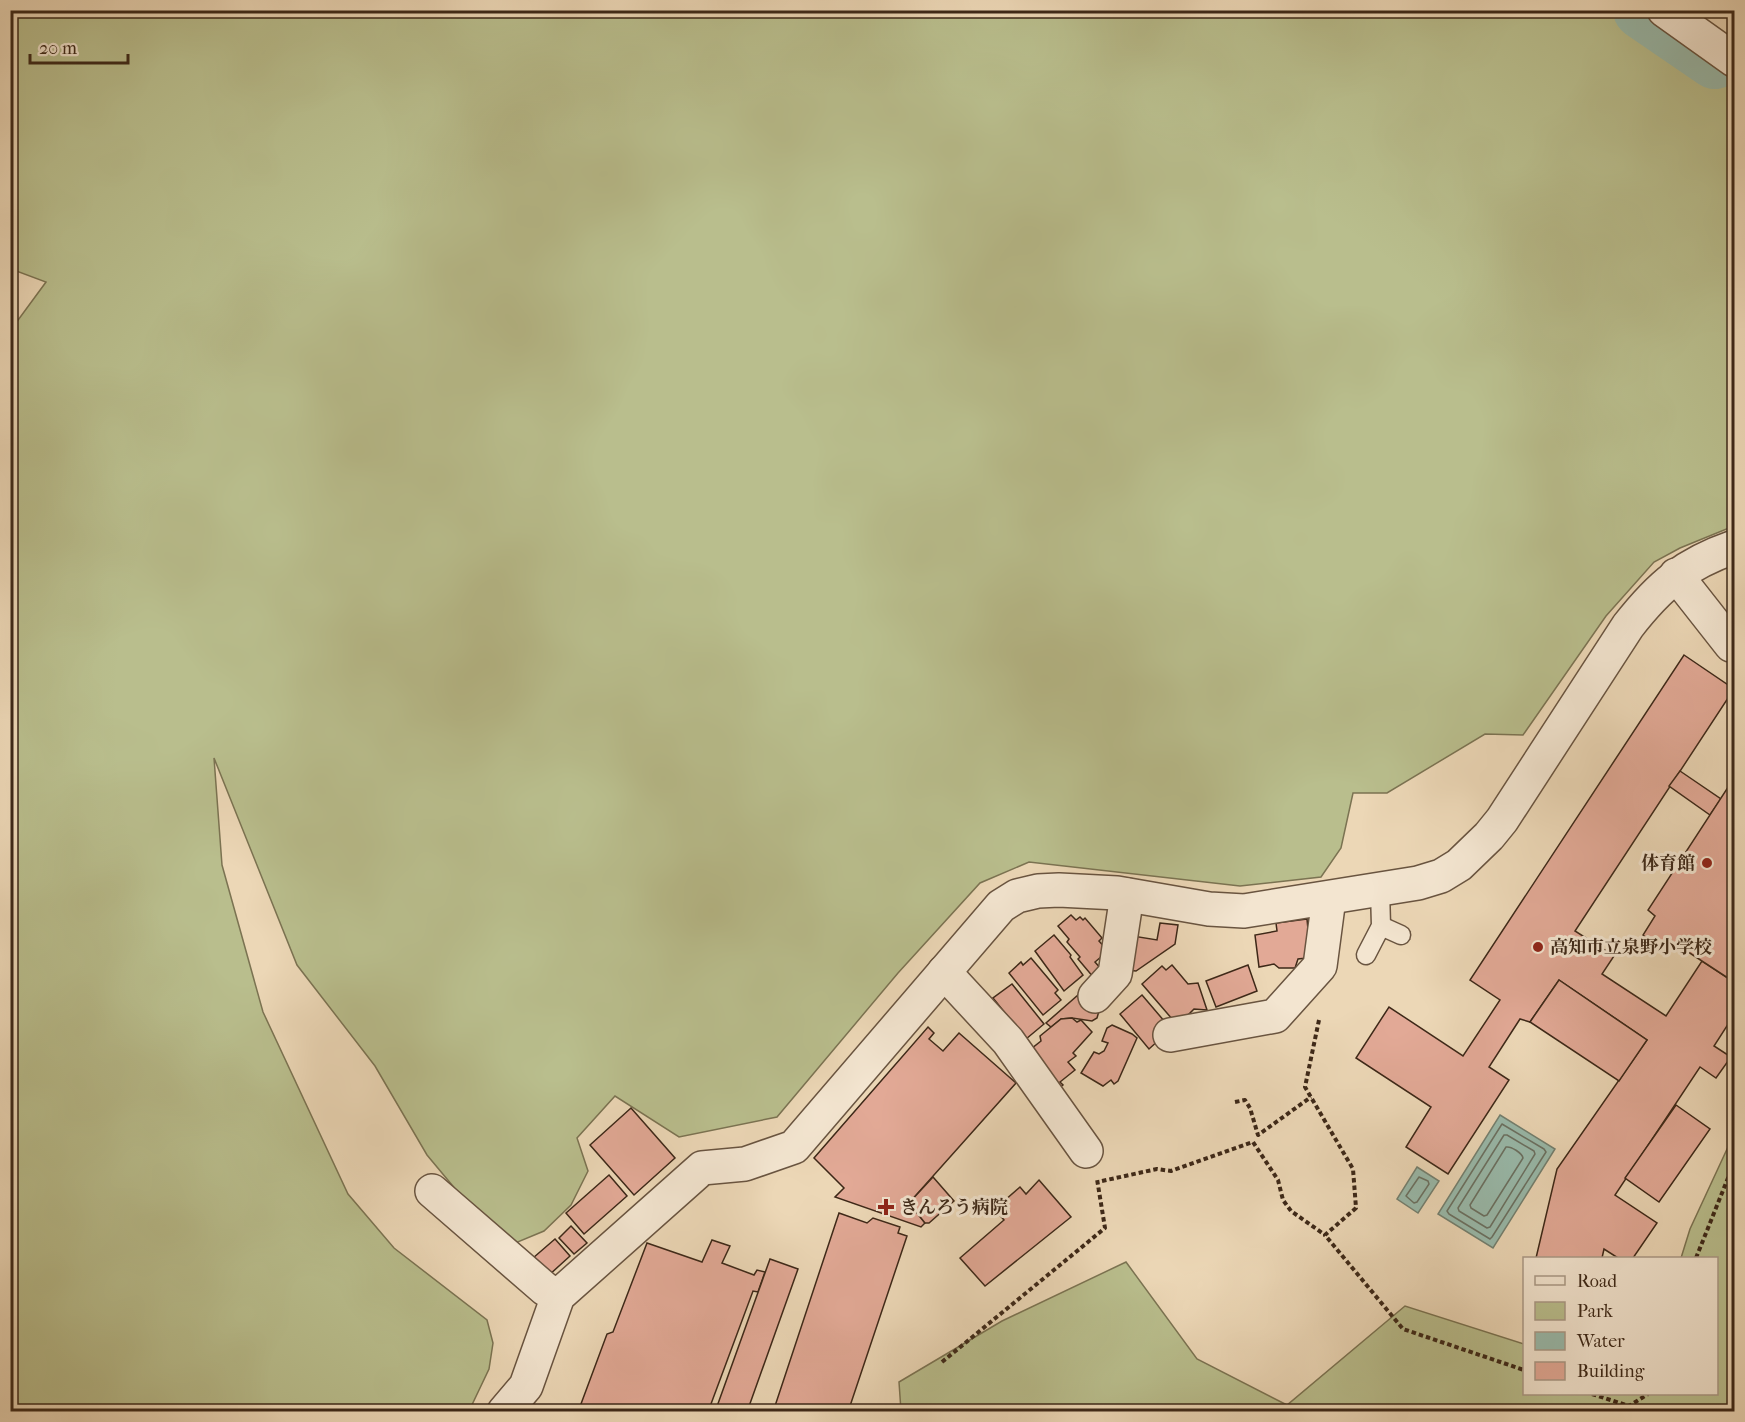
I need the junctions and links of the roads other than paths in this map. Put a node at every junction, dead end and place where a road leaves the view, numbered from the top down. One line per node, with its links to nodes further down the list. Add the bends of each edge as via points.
1 (1664, 10): 2 (street)
2 (1734, 60)
3 (1734, 547): 4 (street, via 1706,557)
4 (1676, 575): 5 (street); 6 (street, via 1628,626 1502,820 1473,853 1441,876)
5 (1731, 645)
6 (1380, 890): 8 (street); 9 (lane)
7 (1127, 895): 8 (street, via 1245,911); 12 (street, via 1059,890 1017,896 1001,906); 13 (street, via 1115,974)
8 (1329, 897): 14 (street, via 1320,966 1275,1016)
9 (1381, 926): 10 (lane); 11 (lane)
10 (1401, 935)
11 (1366, 955)
12 (944, 972): 15 (street, via 1008,1041); 17 (street, via 794,1148 745,1164 702,1168)
13 (1095, 996)
14 (1170, 1035)
15 (1086, 1151)
16 (432, 1191): 17 (street)
17 (558, 1296): 18 (street, via 526,1386)
18 (506, 1411)

